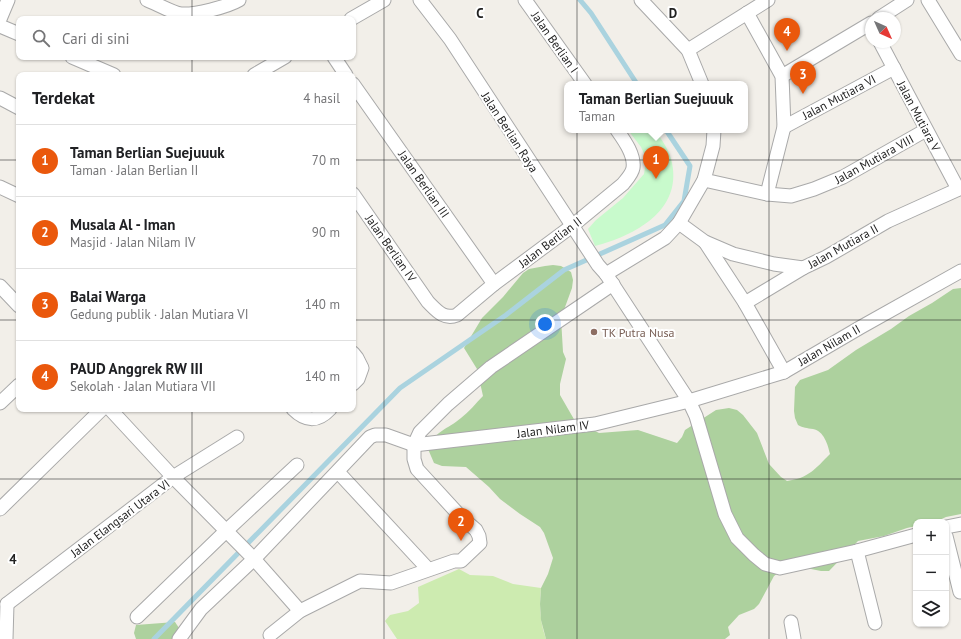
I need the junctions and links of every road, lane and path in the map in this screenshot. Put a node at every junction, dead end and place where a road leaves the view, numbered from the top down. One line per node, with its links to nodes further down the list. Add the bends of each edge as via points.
1 (8, 0): 15 (street)
2 (146, 0): 11 (street, via 181,14)
3 (239, 0): 11 (street, via 230,5)
4 (384, 0): 14 (street)
5 (420, 0): 46 (street, Jalan Berlian Raya, via 450,39)
6 (525, 0): 30 (street, Jalan Berlian I)
7 (768, 0): 13 (street)
8 (907, 0): 12 (street)
9 (928, 0): 21 (street)
10 (644, 1): 20 (street)
11 (204, 6)
12 (888, 12)
13 (747, 13): 20 (street); 29 (street)
14 (356, 16)
15 (0, 19)
16 (0, 26): 18 (street)
17 (865, 27): 29 (street)
18 (16, 33)
19 (883, 48): 25 (street, Jalan Mutiara V)
20 (688, 50): 31 (street)
21 (961, 54)
22 (79, 60): 26 (street)
23 (282, 60): 27 (street)
24 (336, 60): 28 (street)
25 (894, 68): 35 (street, Jalan Mutiara VI); 36 (street, Jalan Mutiara V)
26 (107, 72)
27 (268, 72)
28 (344, 72)
29 (782, 76): 35 (street)
30 (583, 81)
31 (701, 81)
32 (356, 88): 51 (street, Jalan Berlian III)
33 (0, 98): 34 (street)
34 (16, 106)
35 (784, 126): 42 (street)
36 (926, 130): 41 (street, Jalan Mutiara V); 42 (street, Jalan Mutiara VIII, via 844,177 791,196)
37 (619, 133): 46 (street, Jalan Berlian II, via 632,158 633,168 629,176 623,184)
38 (714, 133): 39 (street)
39 (704, 180): 42 (street, Jalan Mutiara VIII); 45 (street)
40 (0, 187): 43 (street)
41 (959, 189): 48 (street, Jalan Mutiara II, via 888,221)
42 (768, 194)
43 (16, 195)
44 (356, 198): 53 (street, Jalan Berlian IV)
45 (679, 223): 47 (street, Jalan Mutiara II); 50 (street, via 665,238)
46 (572, 226): 50 (street, Jalan Berlian Raya); 51 (street, Jalan Berlian II)
47 (705, 242): 48 (street, Jalan Mutiara II, via 733,254); 55 (street)
48 (803, 268): 55 (street)
49 (961, 271): 57 (street, Jalan Nilam II)
50 (606, 274): 60 (street, Jalan Berlian Raya); 67 (street, via 448,404 420,432)
51 (494, 284): 53 (street, Jalan Berlian II, via 451,318 440,314)
52 (1, 289): 54 (street)
53 (428, 302)
54 (16, 303)
55 (745, 303): 57 (street)
56 (356, 357): 58 (street, via 362,368)
57 (784, 372): 60 (street, Jalan Nilam II)
58 (356, 381)
59 (16, 388): 61 (street)
60 (689, 401): 67 (street, Jalan Nilam IV, via 596,424); 77 (street, Jalan Berlian Raya, via 726,514 737,538 754,556 765,564 780,568)
61 (0, 403)
62 (99, 412): 71 (street)
63 (113, 412): 70 (street)
64 (297, 412): 65 (street, via 313,420)
65 (328, 412)
66 (237, 437): 70 (street, Jalan Elangsari Utara VI)
67 (414, 445): 69 (street, via 386,435 376,435 365,442); 79 (street, via 417,469 476,530 480,543 461,561)
68 (297, 465): 74 (street)
69 (338, 472): 78 (street); 79 (street)
70 (174, 477): 74 (street); 81 (street, Jalan Elangsari Utara VI)
71 (0, 509)
72 (961, 524): 73 (street)
73 (949, 526)
74 (226, 532): 78 (street); 83 (street)
75 (913, 536): 77 (street, Jalan Berlian Raya)
76 (949, 548): 80 (street)
77 (857, 551): 85 (street)
78 (249, 555): 82 (street); 88 (street)
79 (428, 569): 82 (street, via 391,583 360,581)
80 (960, 592)
81 (4, 600): 87 (street)
82 (300, 611): 86 (street)
83 (137, 617)
84 (791, 622): 89 (street)
85 (875, 623)
86 (270, 635)
87 (6, 639)
88 (178, 639)
89 (794, 639)

